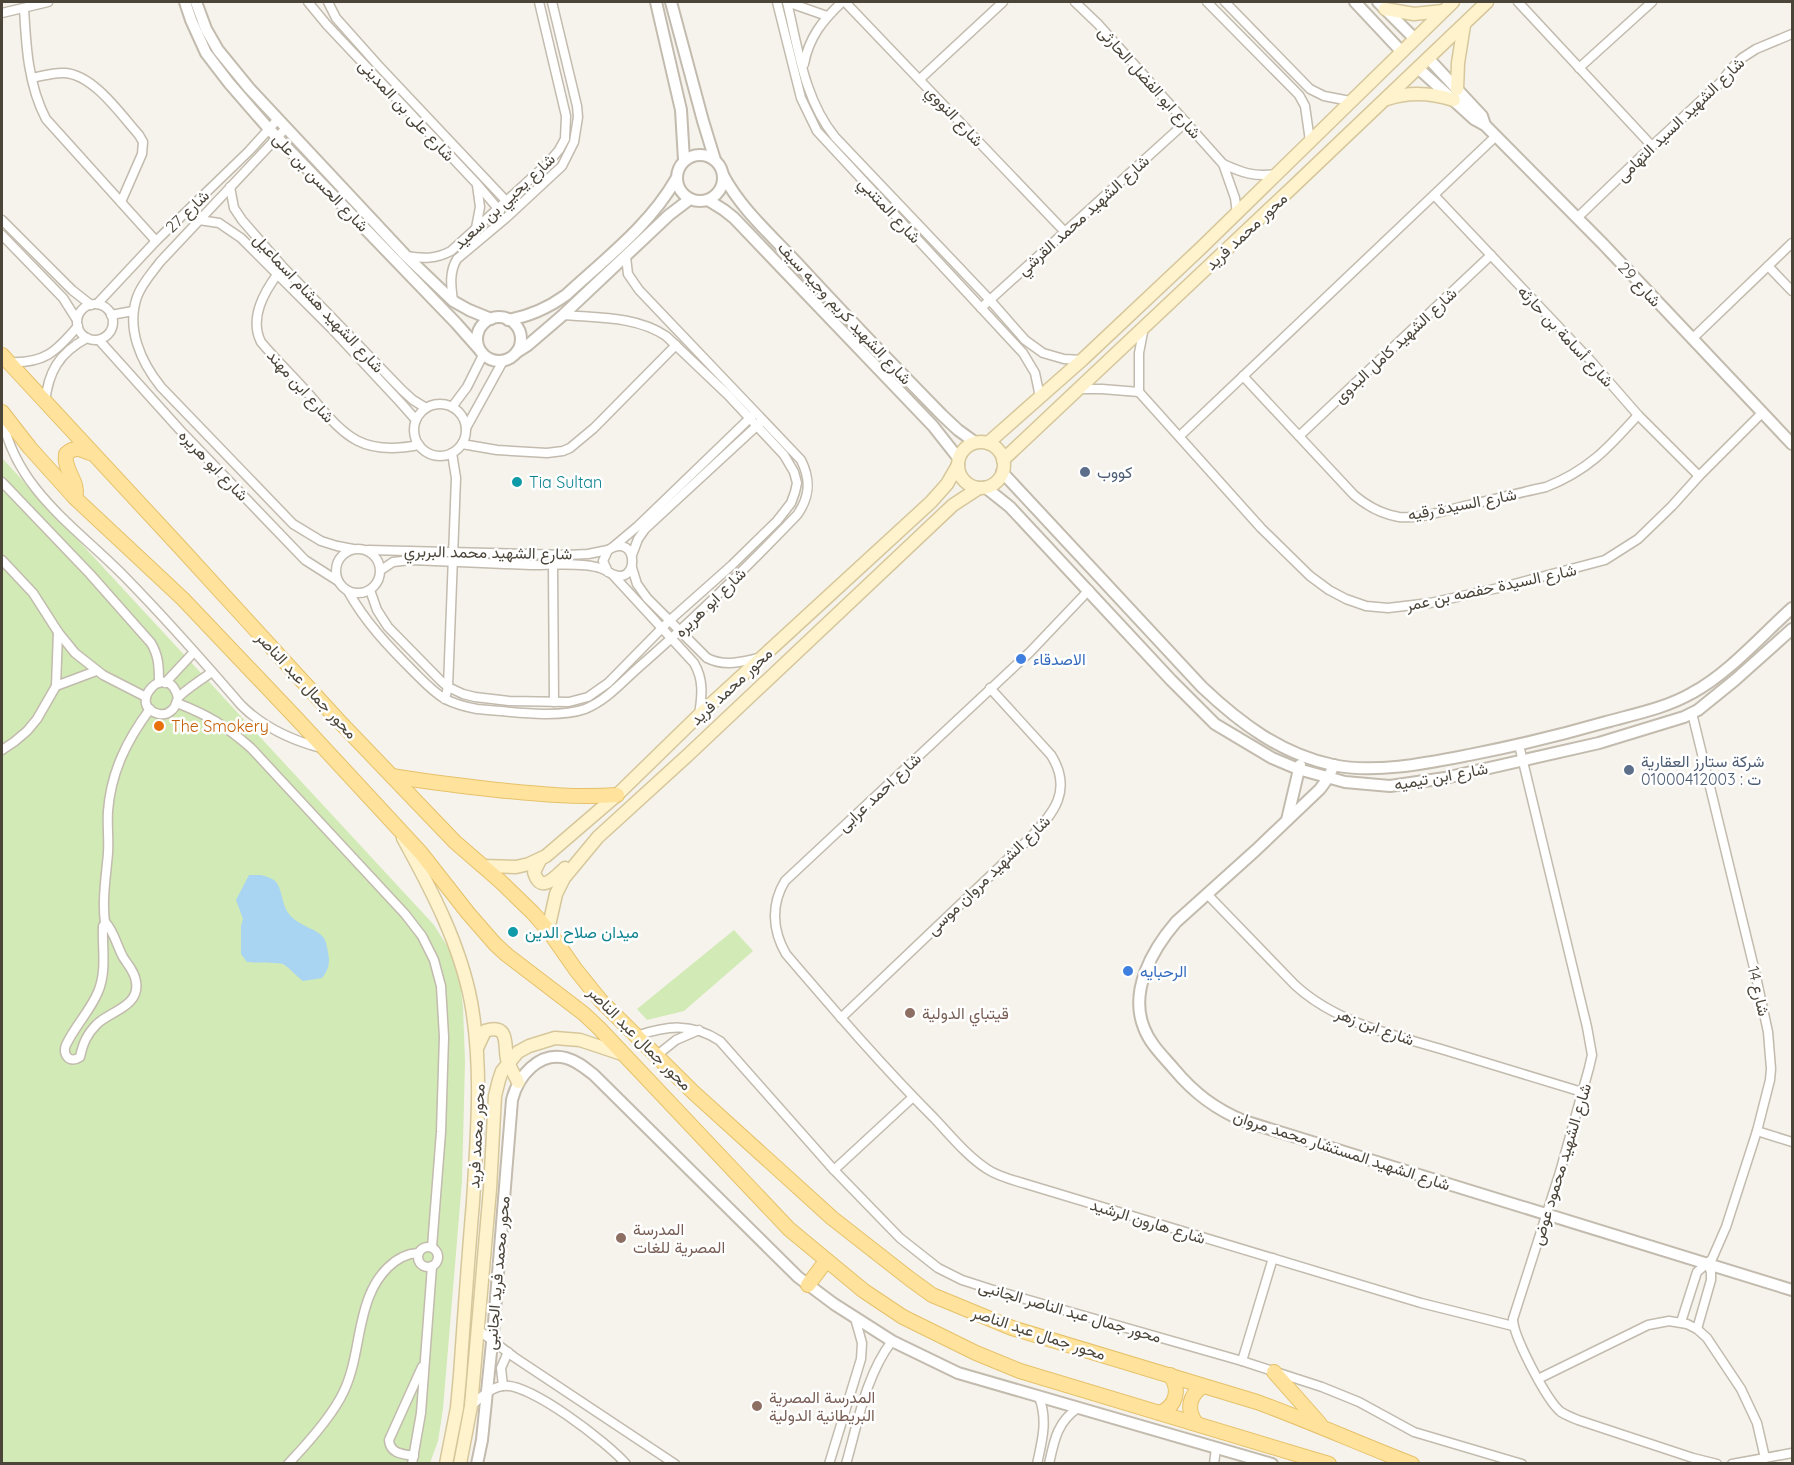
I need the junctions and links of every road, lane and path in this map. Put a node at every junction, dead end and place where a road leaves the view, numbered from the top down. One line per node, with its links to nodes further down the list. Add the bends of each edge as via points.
1 (48, 2): 23 (street)
2 (185, 2): 44 (street, شارع الحسن بن على, via 206,52)
3 (196, 2): 43 (street, شارع الحسن بن على, via 218,51)
4 (308, 2): 56 (street, شارع على بن المدينى)
5 (328, 2): 61 (street, شارع على بن المدينى, via 356,41)
6 (539, 2): 61 (street, شارع يحيي بن سعيد, via 567,128 559,150)
7 (552, 2): 64 (street, شارع يحيي بن سعيد, via 574,91 576,131 562,166)
8 (656, 2): 50 (street, via 681,110)
9 (671, 2): 51 (street)
10 (777, 2): 84 (street, شارع المتنبي, via 801,98 817,131)
11 (787, 2): 26 (street); 32 (street, شارع المتنبي)
12 (844, 2): 26 (street, شارع النووي); 36 (street, شارع النووي)
13 (1003, 2): 36 (street)
14 (1075, 2): 42 (street, شارع ابو الفضل الحارثى)
15 (1207, 2): 38 (street)
16 (1225, 2): 37 (street)
17 (1355, 2): 30 (street)
18 (1453, 2): 24 (main road, محور محمد فريد)
19 (1487, 2): 27 (main road, محور محمد فريد)
20 (1518, 2): 34 (street)
21 (1652, 2): 34 (street)
22 (1382, 5): 24 (main road, via 1414,14); 29 (street)
23 (24, 8): 25 (street); 35 (street)
24 (1443, 11): 29 (main road, محور محمد فريد)
25 (2, 13)
26 (826, 16): 32 (street, شارع النووي, via 812,38)
27 (1465, 24): 31 (main road, محور محمد فريد); 39 (main road)
28 (1792, 34): 47 (street, شارع الشهيد السيد التهامى, via 1742,58)
29 (1414, 38): 30 (main road, محور محمد فريد)
30 (1401, 51): 41 (main road, محور محمد فريد)
31 (1428, 58): 33 (main road, محور محمد فريد); 39 (street, شارع 29)
32 (803, 68): 81 (street, شارع المتنبي, via 811,98 827,128)
33 (1418, 68): 39 (street, شارع 29); 40 (main road, محور محمد فريد)
34 (1579, 68): 47 (street)
35 (32, 78): 62 (street, via 46,119); 62 (street, via 66,73 86,80 139,135 142,154)
36 (920, 79): 71 (street, شارع النووي)
37 (1300, 79): 38 (street); 41 (street, via 1324,96)
38 (1291, 88): 46 (street, via 1305,106)
39 (1456, 95): 40 (main road, via 1413,94); 45 (street, شارع 29, via 1482,116)
40 (1383, 100): 91 (main road, محور محمد فريد)
41 (1350, 101): 46 (main road, محور محمد فريد)
42 (1186, 122): 52 (street, شارع ابو الفضل الحارثى); 71 (street, شارع الشهيد محمد القرشي)
43 (282, 124): 44 (street, شارع 27); 76 (street, شارع الحسن بن على)
44 (273, 133): 48 (street, شارع 27); 49 (street, شارع 27); 96 (street, شارع الحسن بن على)
45 (1496, 136): 58 (street); 67 (street, شارع 29)
46 (1310, 141): 53 (main road, محور محمد فريد)
47 (1652, 146): 67 (street, شارع الشهيد السيد التهامى)
48 (249, 151): 49 (street); 73 (street, شارع 27)
49 (256, 159): 57 (street, شارع 27)
50 (684, 160): 51 (street, via 699,155); 55 (street)
51 (715, 160): 54 (street)
52 (1222, 164): 53 (street, شارع ابو الفضل الحارثى, via 1246,174); 65 (street, شارع ابو الفضل الحارثى, via 1235,198)
53 (1276, 174): 65 (main road, محور محمد فريد)
54 (723, 175): 60 (street, via 720,190); 118 (street, شارع الشهيد كريم وجيه سيف, via 745,208 942,415 958,430)
55 (676, 178): 59 (street, via 682,194); 89 (street, via 634,233 566,295 535,314)
56 (477, 184): 63 (street, شارع على بن المدينى); 70 (street, via 480,207)
57 (230, 187): 69 (street, شارع 27); 79 (street, شارع الشهيد هشام اسماعيل, via 231,201 238,214)
58 (1434, 195): 75 (street, شارع أسامة بن حارثه); 101 (street)
59 (690, 199): 60 (street); 77 (street)
60 (708, 200): 124 (street, شارع الشهيد كريم وجيه سيف, via 729,214 933,426)
61 (507, 201): 63 (street, شارع يحيي بن سعيد); 64 (street, شارع على بن المدينى)
62 (121, 202): 73 (street)
63 (498, 209): 66 (street, شارع على بن المدينى); 70 (street, شارع يحيي بن سعيد)
64 (514, 210): 66 (street, شارع يحيي بن سعيد)
65 (1236, 213): 99 (main road, محور محمد فريد)
66 (506, 218): 82 (street, شارع يحيي بن سعيد, via 457,259 451,274)
67 (1577, 218): 93 (street, شارع 29)
68 (2, 220): 83 (street, via 72,290)
69 (199, 220): 79 (street, شارع الشهيد هشام اسماعيل, via 219,223 235,232); 85 (street, شارع 27, via 148,278)
70 (475, 229): 76 (street, شارع يحيي بن سعيد, via 440,256)
71 (1065, 232): 81 (street, شارع الشهيد محمد القرشي)
72 (2, 235): 90 (street, via 63,298)
73 (156, 241): 83 (street, شارع 27)
74 (1792, 243): 78 (street)
75 (1491, 255): 111 (street, شارع أسامة بن حارثه); 117 (street, شارع الشهيد كامل البدوى)
76 (406, 256): 82 (street, شارع الحسن بن على)
77 (626, 257): 87 (street); 110 (street, شارع ابو هريره, via 632,281)
78 (1768, 266): 80 (street); 93 (street)
79 (280, 271): 107 (street, شارع الشهيد هشام اسماعيل, via 402,390); 113 (street, شارع الشهيد هشام اسماعيل); 121 (street, شارع ابن مهند, via 259,310 256,324 261,342 346,434 365,445 386,449)
80 (1792, 291)
81 (989, 299): 84 (street, شارع الشهيد محمد القرشي); 99 (street, شارع المتنبي, via 1033,348 1052,356)
82 (453, 301): 88 (street, شارع الحسن بن على)
83 (94, 304): 86 (street, via 108,309); 90 (street, via 82,310)
84 (981, 308): 104 (street, شارع المتنبي, via 1029,362)
85 (133, 311): 86 (street); 131 (street, شارع ابو هريره, via 142,357 161,387 293,524 321,541)
86 (111, 315): 94 (street, via 112,328)
87 (563, 315): 95 (street, شارع ابو هريره, via 642,324 656,329); 97 (street)
88 (491, 319): 89 (street); 96 (street, via 484,322 477,334)
89 (508, 320): 97 (street, via 520,334)
90 (77, 323): 92 (street); 98 (street, via 60,347 47,356 29,361)
91 (1144, 327): 102 (main road, محور محمد فريد); 103 (street, via 1138,353)
92 (87, 338): 94 (street); 105 (street, via 57,363 48,380)
93 (1692, 339): 109 (street, شارع 29)
94 (99, 340): 141 (street, شارع ابو هريره, via 305,560)
95 (676, 345): 110 (street, شارع ابو هريره); 119 (street, via 570,448 547,453)
96 (481, 352): 100 (street, via 490,360); 106 (street, via 467,387)
97 (517, 352): 100 (street)
98 (5, 359): 105 (main road, محور جمال عبد الناصر)
99 (1082, 360): 104 (main road, محور محمد فريد)
100 (503, 361): 115 (street)
101 (1243, 376): 116 (street); 117 (street, شارع السيدة رقيه)
102 (1077, 389): 103 (street); 125 (main road, محور محمد فريد)
103 (1139, 392): 116 (street, شارع السيدة حفصه بن عمر)
104 (1040, 398): 118 (main road, محور محمد فريد)
105 (45, 403): 123 (main road, محور جمال عبد الناصر)
106 (452, 407): 107 (street, via 439,404); 115 (street, via 462,416)
107 (426, 408): 113 (street)
108 (2, 412): 129 (main road, محور جمال عبد الناصر)
109 (1763, 412): 120 (street, شارع 29); 126 (street, شارع السيدة حفصه بن عمر)
110 (753, 415): 114 (street, شارع ابو هريره); 130 (street)
111 (1638, 415): 117 (street, شارع السيدة رقيه, via 1600,456 1561,481 1417,517 1400,517 1368,506); 126 (street, شارع أسامة بن حارثه)
112 (2, 417): 152 (street, via 11,451 27,478)
113 (416, 420): 121 (street, via 414,433)
114 (760, 423): 134 (street, via 645,529); 146 (street, شارع ابو هريره, via 791,463 797,483 791,503 777,521); 150 (street, شارع ابو هريره, via 801,460 808,478 807,498 797,515)
115 (466, 429): 119 (street)
116 (1180, 436): 126 (street, شارع السيدة حفصه بن عمر, via 1261,528 1310,576 1346,599 1388,608 1503,587 1605,560 1638,539)
117 (1299, 436)
118 (982, 443): 124 (main road, via 965,449); 125 (main road, via 995,447)
119 (462, 444): 122 (street)
120 (1792, 444)
121 (419, 445): 122 (street, via 434,455)
122 (452, 453): 133 (street, via 456,478)
123 (92, 454): 129 (main road, via 77,449 66,454 76,486); 177 (main road, محور جمال عبد الناصر)
124 (958, 462): 128 (main road, via 962,478); 153 (main road, محور محمد فريد, via 947,484 931,502)
125 (1003, 466): 128 (main road, via 996,482); 173 (street, شارع ابن تيميه, via 1202,687 1258,733)
126 (1699, 476)
127 (2, 482): 156 (street, via 152,643)
128 (982, 488): 143 (street, شارع ابن تيميه, via 1010,507); 183 (main road, محور محمد فريد, via 945,512 605,830)
129 (75, 498): 171 (main road, محور جمال عبد الناصر, via 183,599)
130 (610, 548): 133 (street, شارع الشهيد محمد البربري, via 567,555); 134 (street, via 622,546); 140 (street, via 603,561)
131 (352, 549): 132 (street); 141 (street, via 337,561)
132 (368, 550): 133 (street, شارع الشهيد محمد البربري); 139 (street, via 377,558)
133 (453, 552): 136 (street)
134 (632, 555): 138 (street)
135 (2, 560): 149 (street, via 38,599)
136 (453, 562): 137 (street, شارع الشهيد محمد البربري); 139 (street, شارع الشهيد محمد البربري, via 401,561); 158 (street)
137 (553, 566): 140 (street, شارع الشهيد محمد البربري, via 587,565); 164 (street)
138 (632, 568): 140 (street, via 624,575); 146 (street, via 642,591)
139 (381, 570): 142 (street)
140 (611, 573): 147 (street)
141 (338, 581): 144 (street)
142 (370, 590): 144 (street); 158 (street, شارع ابو هريره, via 380,616)
143 (1089, 590): 159 (street, شارع احمد عرابى, via 1050,633); 176 (street, شارع ابن تيميه, via 1215,724 1249,746)
144 (348, 591): 162 (street, شارع ابو هريره, via 374,629)
145 (1792, 608): 160 (street, شارع ابن تيميه, via 1731,664)
146 (669, 621): 147 (street, شارع ابو هريره); 150 (street)
147 (662, 629): 151 (street); 164 (street, شارع ابو هريره, via 596,692 579,700)
148 (1792, 629): 167 (street, شارع ابن تيميه)
149 (58, 632): 154 (street); 157 (street)
150 (679, 632): 151 (street, شارع ابو هريره); 153 (street, via 714,662 735,664)
151 (671, 639): 162 (street, شارع ابو هريره, via 607,695 586,708 555,713 477,709); 168 (street, via 700,675)
152 (194, 652): 155 (street); 156 (street)
153 (762, 657): 168 (main road, محور محمد فريد)
154 (96, 671): 157 (street); 161 (street)
155 (212, 672): 163 (street); 171 (street, via 257,719 287,736)
156 (162, 683): 161 (street, via 152,686); 163 (street, via 176,691)
157 (56, 686): 172 (street, via 27,731)
158 (448, 687): 162 (street); 164 (street, شارع ابو هريره, via 487,699)
159 (990, 688): 188 (street, شارع احمد عرابى, via 819,848 780,890 775,916 780,944); 188 (street, شارع الشهيد مروان موسى, via 1051,755 1059,770 1056,806 1029,838)
160 (1690, 695): 165 (street, شارع ابن تيميه); 167 (street)
161 (146, 697): 166 (street)
162 (445, 699)
163 (177, 701): 166 (street, via 169,713); 202 (street, via 213,718 251,748 405,914 428,946 441,986 444,1025)
164 (554, 702)
165 (1668, 704): 169 (street); 170 (street, شارع ابن تيميه)
166 (150, 709): 186 (street, via 124,749 110,794)
167 (1695, 711): 169 (street, شارع ابن تيميه); 198 (street, شارع 14, via 1768,1032 1770,1080)
168 (698, 716): 179 (main road, محور محمد فريد)
169 (1675, 720): 174 (street, شارع ابن تيميه)
170 (1519, 745): 174 (street, شارع الشهيد محمود عوض); 175 (street, شارع ابن تيميه, via 1421,764)
171 (323, 749): 181 (main road, محور جمال عبد الناصر)
172 (2, 750)
173 (1303, 756): 175 (street, شارع ابن تيميه); 176 (street)
174 (1523, 761): 178 (street, شارع ابن تيميه, via 1390,786); 196 (street, شارع الشهيد محمود عوض, via 1590,1040 1592,1055)
175 (1334, 765): 178 (street, شارع الشهيد المستشار محمد مروان)
176 (1298, 769): 178 (street, شارع ابن تيميه); 180 (street)
177 (392, 776): 179 (main road, via 525,793); 184 (main road, محور جمال عبد الناصر)
178 (1328, 778): 180 (street, شارع الشهيد المستشار محمد مروان)
179 (617, 795): 182 (main road, محور محمد فريد)
180 (1287, 820): 185 (street, شارع الشهيد المستشار محمد مروان)
181 (394, 824): 191 (main road, محور محمد فريد, via 431,891 451,939 469,993); 192 (main road, محور جمال عبد الناصر, via 495,944 583,1013)
182 (540, 860): 183 (main road, via 535,875 546,883); 184 (main road, محور محمد فريد, via 516,867)
183 (576, 864): 187 (main road, محور محمد فريد, via 556,894)
184 (482, 866): 187 (main road, محور جمال عبد الناصر)
185 (1207, 894): 196 (street, شارع ابن زهر, via 1308,998 1338,1015); 201 (street, شارع الشهيد المستشار محمد مروان, via 1176,922 1157,948 1144,977 1140,999 1147,1034 1189,1086 1214,1107 1244,1121)
186 (105, 923): 186 (street, via 99,988 66,1045 64,1053 71,1059 80,1057 84,1040 92,1029 129,1004 136,990 134,973)
187 (548, 930): 190 (main road, محور جمال عبد الناصر, via 592,991)
188 (841, 1018): 197 (street, شارع هارون الرشيد)
189 (699, 1030): 190 (street, محور جمال عبد الناصر الجانبى, via 675,1027); 193 (street, via 676,1040); 200 (street, محور جمال عبد الناصر الجانبى, via 720,1041)
190 (636, 1036): 193 (main road, محور جمال عبد الناصر)
191 (478, 1046): 194 (main road, via 485,1031 500,1031 506,1039); 242 (main road, محور محمد فريد, via 478,1126 461,1364)
192 (625, 1055): 194 (main road, محور محمد فريد, via 580,1040 555,1038 529,1046); 205 (main road, محور جمال عبد الناصر, via 789,1229)
193 (656, 1056): 221 (main road, محور جمال عبد الناصر, via 832,1218 932,1295 1012,1328)
194 (508, 1063): 195 (main road); 213 (main road, محور محمد فريد, via 495,1096)
195 (518, 1082): 208 (street, via 538,1062 552,1058 567,1059 584,1067); 215 (street, محور محمد فريد الجانبى, via 512,1100)
196 (1582, 1092): 201 (street, شارع الشهيد محمود عوض)
197 (913, 1097): 200 (street); 204 (street, شارع هارون الرشيد, via 973,1158 999,1176)
198 (1757, 1131): 199 (street); 206 (street, شارع 14, via 1722,1237)
199 (1792, 1142)
200 (834, 1170): 219 (street, محور جمال عبد الناصر الجانبى, via 921,1257 950,1274)
201 (1546, 1214): 206 (street, شارع الشهيد المستشار محمد مروان); 212 (street, شارع الشهيد محمود عوض)
202 (432, 1247): 203 (street, via 424,1247); 207 (street, via 439,1256)
203 (418, 1253): 207 (street, via 421,1265); 236 (street, via 390,1265 373,1288 346,1386 334,1408)
204 (1273, 1258): 212 (street, شارع هارون الرشيد); 219 (street)
205 (826, 1261): 208 (main road); 231 (main road, محور جمال عبد الناصر, via 903,1317 976,1353 1020,1371)
206 (1708, 1264): 209 (street, شارع الشهيد المستشار محمد مروان); 211 (street, شارع 14, via 1697,1272); 214 (street, via 1712,1276)
207 (432, 1266): 218 (street)
208 (807, 1285): 210 (street)
209 (1792, 1290)
210 (855, 1318): 216 (street); 223 (street, via 862,1351)
211 (1681, 1322): 214 (street); 222 (street, via 1648,1325)
212 (1513, 1326): 222 (street)
213 (477, 1329): 215 (street); 229 (main road, محور محمد فريد)
214 (1697, 1329): 237 (street, via 1741,1389 1757,1423)
215 (491, 1341): 217 (street); 227 (street, محور محمد فريد الجانبى)
216 (892, 1341): 225 (street); 228 (street, via 958,1373)
217 (508, 1352): 224 (street, via 501,1368); 246 (street)
218 (425, 1358): 238 (street); 238 (street, via 389,1440 394,1452)
219 (1242, 1361): 220 (street, محور جمال عبد الناصر الجانبى)
220 (1274, 1372): 233 (main road); 255 (street, محور جمال عبد الناصر الجانبى, via 1341,1394 1414,1432)
221 (1170, 1375): 226 (main road, محور جمال عبد الناصر); 231 (main road, via 1176,1394 1169,1408)
222 (1538, 1379): 256 (street, via 1560,1411 1578,1420)
223 (854, 1382): 225 (street); 247 (street)
224 (503, 1386): 227 (street); 245 (street, via 537,1396 596,1437)
225 (868, 1386): 248 (street)
226 (1203, 1386): 232 (main road, via 1190,1403); 233 (main road, محور جمال عبد الناصر)
227 (486, 1394): 229 (street); 244 (street, محور محمد فريد الجانبى)
228 (1039, 1397): 230 (street); 249 (street, via 1045,1423)
229 (471, 1406): 243 (main road, محور محمد فريد)
230 (1078, 1408): 234 (street); 250 (street, via 1060,1424)
231 (1160, 1413): 232 (main road, محور جمال عبد الناصر)
232 (1196, 1423): 253 (main road, محور جمال عبد الناصر)
233 (1323, 1428): 254 (main road, محور جمال عبد الناصر)
234 (1216, 1448): 239 (street); 251 (street)
235 (1792, 1453): 237 (street)
236 (297, 1454): 240 (street); 241 (street)
237 (1764, 1458): 257 (street)
238 (413, 1460)
239 (1245, 1460): 252 (street)
240 (288, 1464)
241 (299, 1464)
242 (446, 1464)
243 (460, 1464)
244 (477, 1464)
245 (626, 1464)
246 (675, 1464)
247 (829, 1464)
248 (846, 1464)
249 (1037, 1464)
250 (1049, 1464)
251 (1214, 1464)
252 (1272, 1464)
253 (1329, 1464)
254 (1412, 1464)
255 (1522, 1464)
256 (1717, 1464)
257 (1732, 1464)

